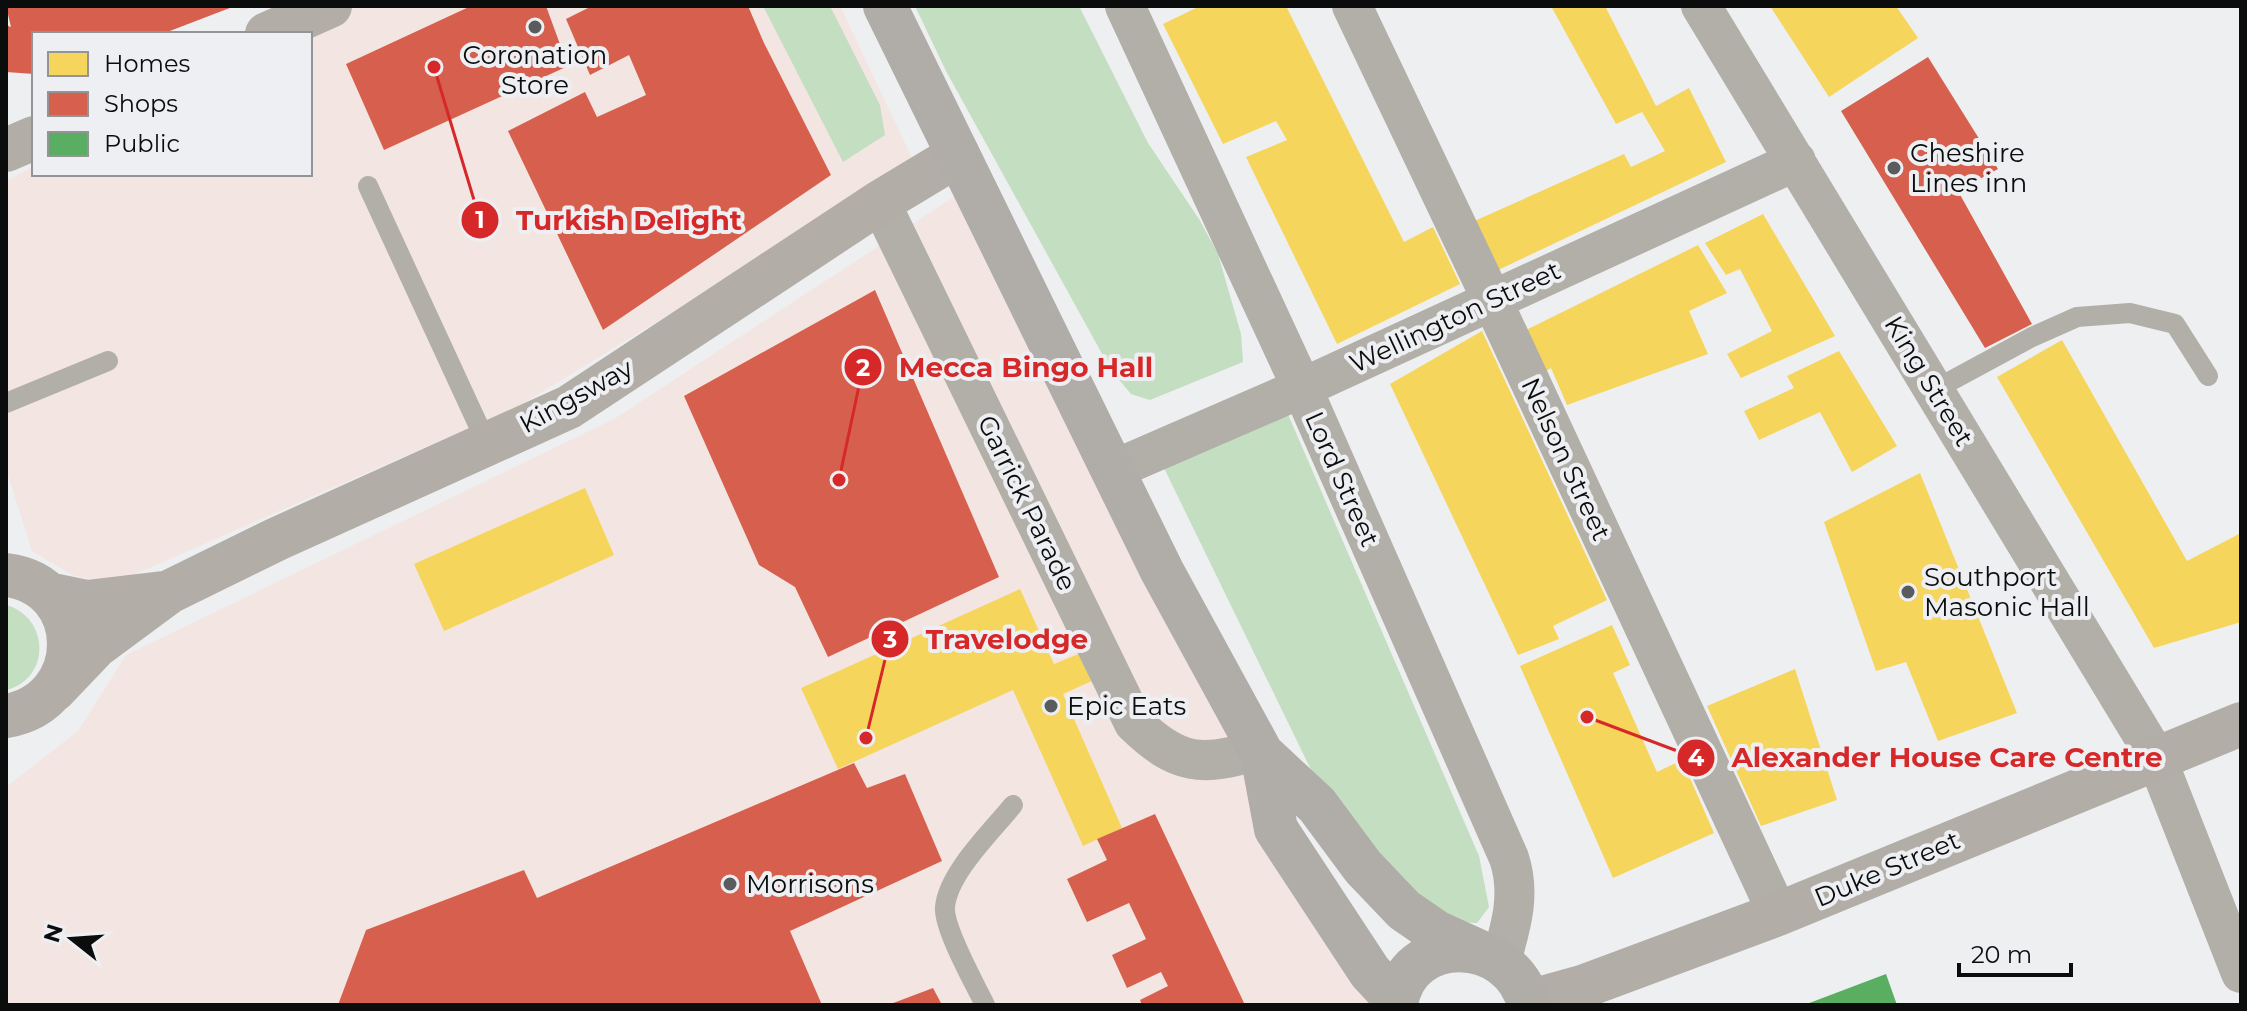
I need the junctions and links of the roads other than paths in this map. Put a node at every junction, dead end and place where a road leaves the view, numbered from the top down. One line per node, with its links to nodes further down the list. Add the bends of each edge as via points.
1 (330, 6): 6 (street)
2 (1125, 6): 18 (street, Lord Street)
3 (1352, 6): 15 (street, Nelson Street)
4 (1701, 6): 12 (street, King Street)
5 (885, 7): 11 (highway)
6 (272, 32)
7 (6, 128): 8 (street)
8 (32, 135)
9 (32, 137): 10 (street)
10 (6, 150)
11 (958, 155): 14 (street, Kingsway); 22 (highway)
12 (1796, 161): 15 (street, Wellington Street); 19 (street, King Street)
13 (368, 186): 21 (lane)
14 (880, 202): 21 (street, Kingsway, via 569,407); 28 (street, Garrick Parade, via 1134,723 1153,742 1197,761)
15 (1492, 300): 18 (street, Wellington Street); 31 (street, Nelson Street)
16 (108, 361): 20 (lane)
17 (2208, 376): 19 (lane, via 2175,324 2130,313 2077,317)
18 (1302, 388): 22 (street, Wellington Street); 32 (street, Lord Street, via 1512,867 1516,897)
19 (1934, 390): 29 (street, King Street)
20 (6, 403)
21 (487, 444): 25 (street, Kingsway)
22 (1113, 470): 28 (highway)
23 (6, 545): 24 (street)
24 (28, 584): 25 (street, Kingsway, via 87,602); 26 (street, via 61,611 70,651 65,672)
25 (169, 592): 26 (street, Kingsway, via 96,646)
26 (22, 712)
27 (2241, 724): 29 (street, Duke Street)
28 (1260, 751): 32 (highway, via 1317,805 1363,867 1404,910 1436,932); 34 (highway, via 1276,829)
29 (2156, 757): 31 (street, Duke Street); 33 (street, King Street)
30 (1013, 805): 36 (lane, via 953,880 944,909)
31 (1778, 914): 35 (street, Duke Street)
32 (1489, 956): 34 (highway, via 1457,949 1435,954 1406,980); 35 (highway, via 1518,980)
33 (2241, 973)
34 (1395, 1003)
35 (1528, 1004)
36 (985, 1005)

